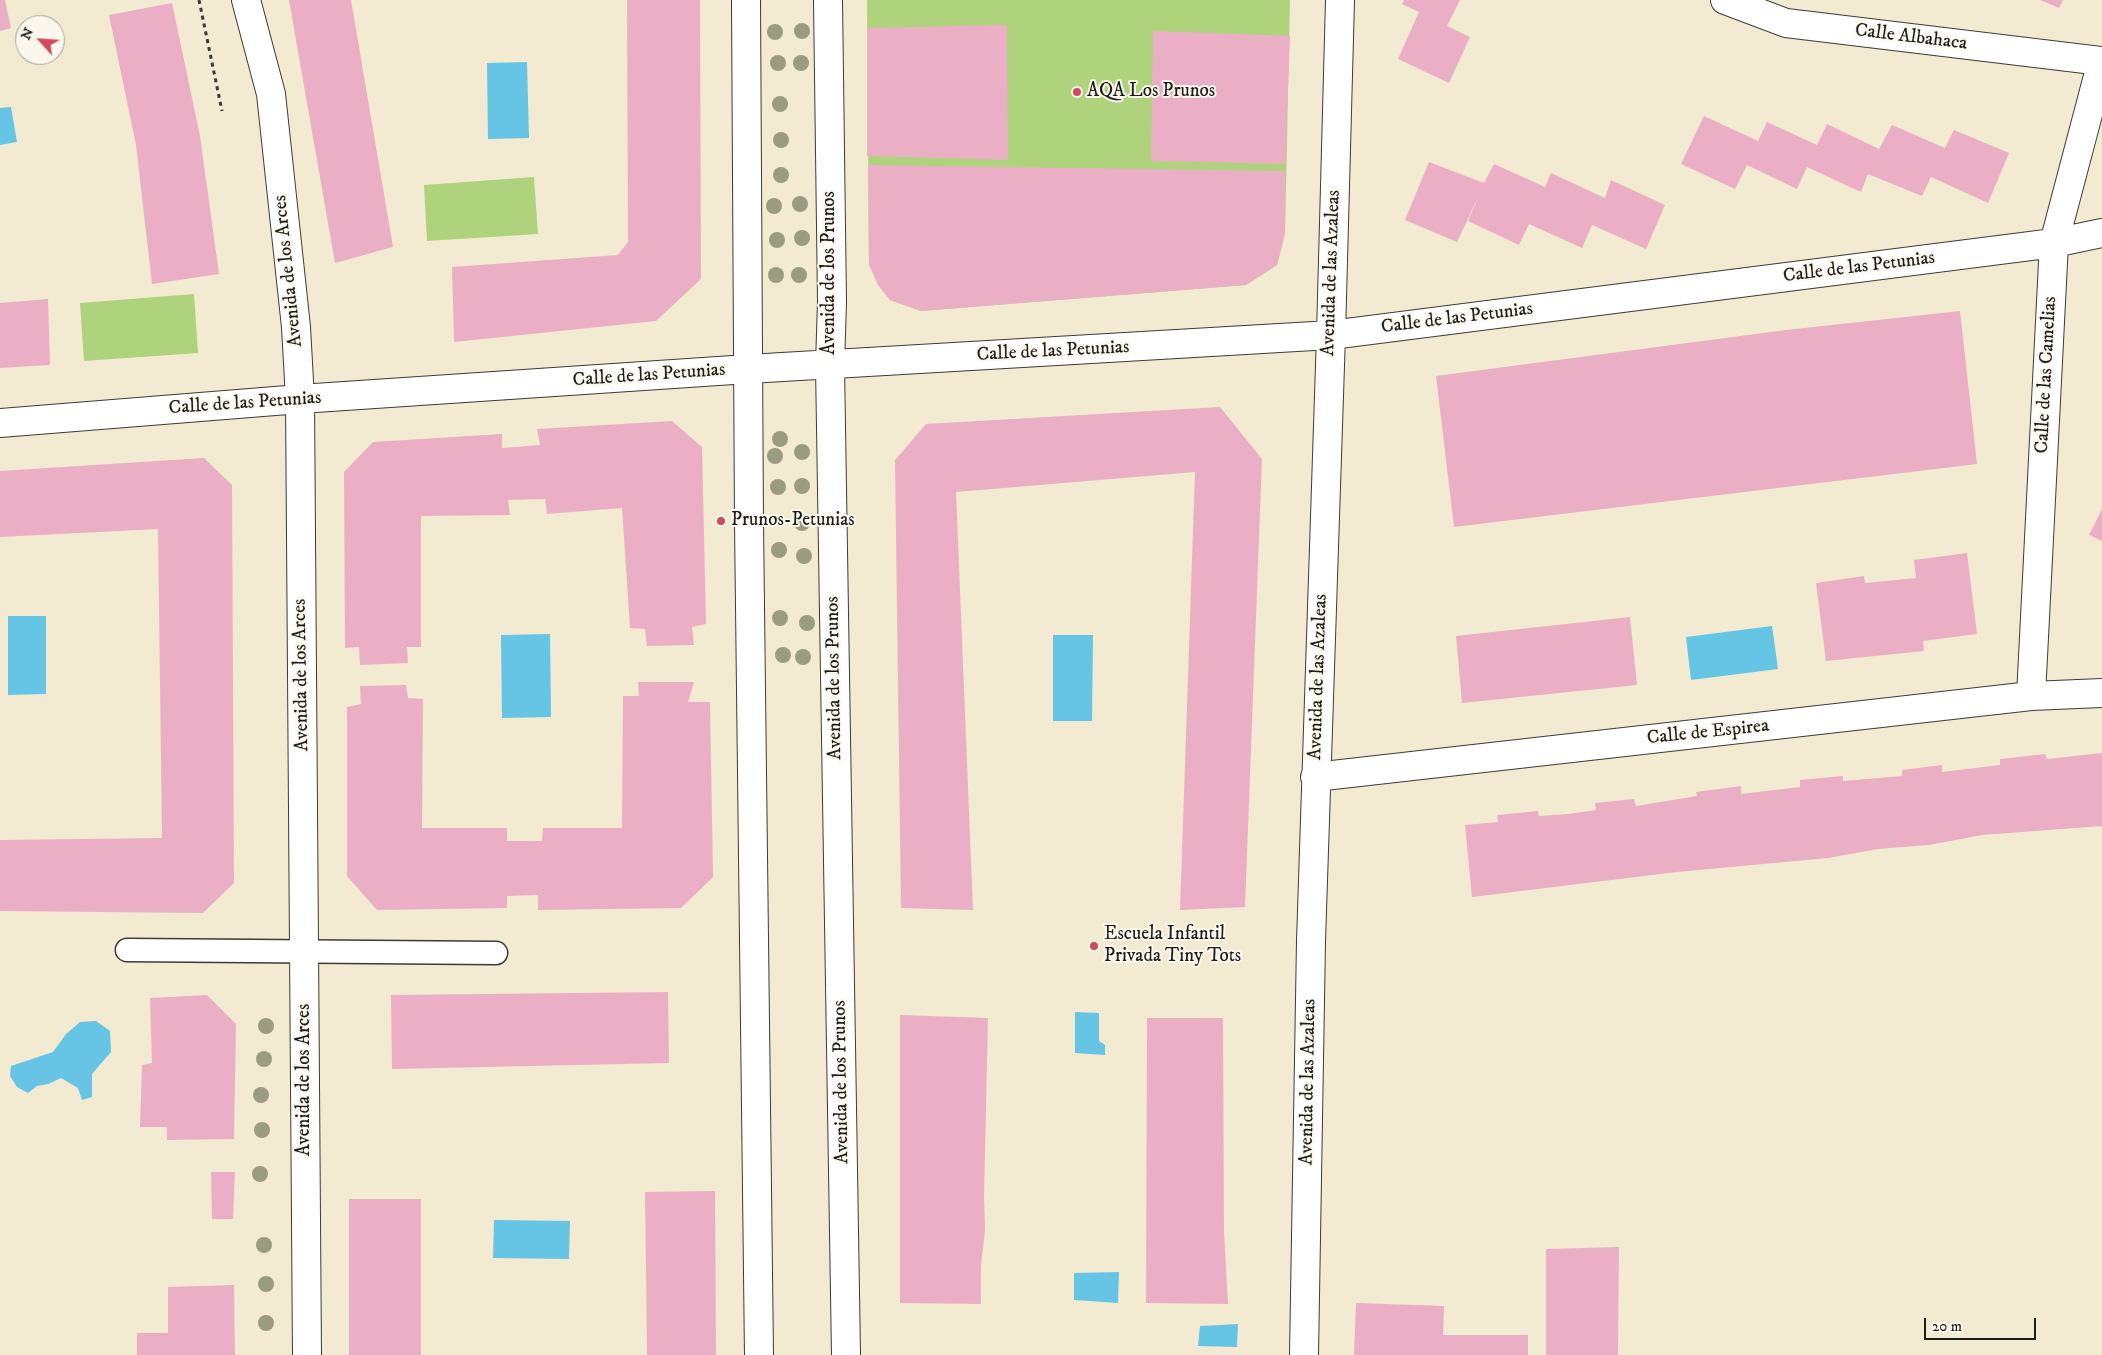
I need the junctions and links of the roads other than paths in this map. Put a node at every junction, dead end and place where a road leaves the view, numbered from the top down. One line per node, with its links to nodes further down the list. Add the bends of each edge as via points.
1 (246, 0): 12 (street, Avenida de los Arces, via 271,94 296,327)
2 (746, 0): 11 (street)
3 (828, 0): 10 (street, Avenida de los Prunos)
4 (1340, 0): 9 (street, Avenida de las Azaleas)
5 (1725, 0): 6 (street, Calle Albahaca, via 1786,23)
6 (2102, 61): 8 (street, Calle de las Camelias)
7 (2102, 233): 8 (street, Calle de las Petunias)
8 (2054, 243): 9 (street, Calle de las Petunias); 15 (street, Calle de las Camelias)
9 (1331, 335): 10 (street, Calle de las Petunias); 16 (street, Avenida de las Azaleas)
10 (830, 365): 11 (street, Calle de las Petunias); 22 (street, Avenida de los Prunos)
11 (748, 369): 12 (street, Calle de las Petunias); 21 (street)
12 (300, 399): 13 (street, Calle de las Petunias); 18 (street, Avenida de los Arces)
13 (0, 422)
14 (2102, 693): 15 (street, Calle de Espirea)
15 (2031, 696): 16 (street, Calle de Espirea)
16 (1315, 777): 23 (street, Avenida de las Azaleas)
17 (127, 950): 18 (lane)
18 (304, 952): 19 (lane); 20 (street, Avenida de los Arces)
19 (496, 953)
20 (307, 1355)
21 (760, 1355)
22 (846, 1355)
23 (1304, 1355)

